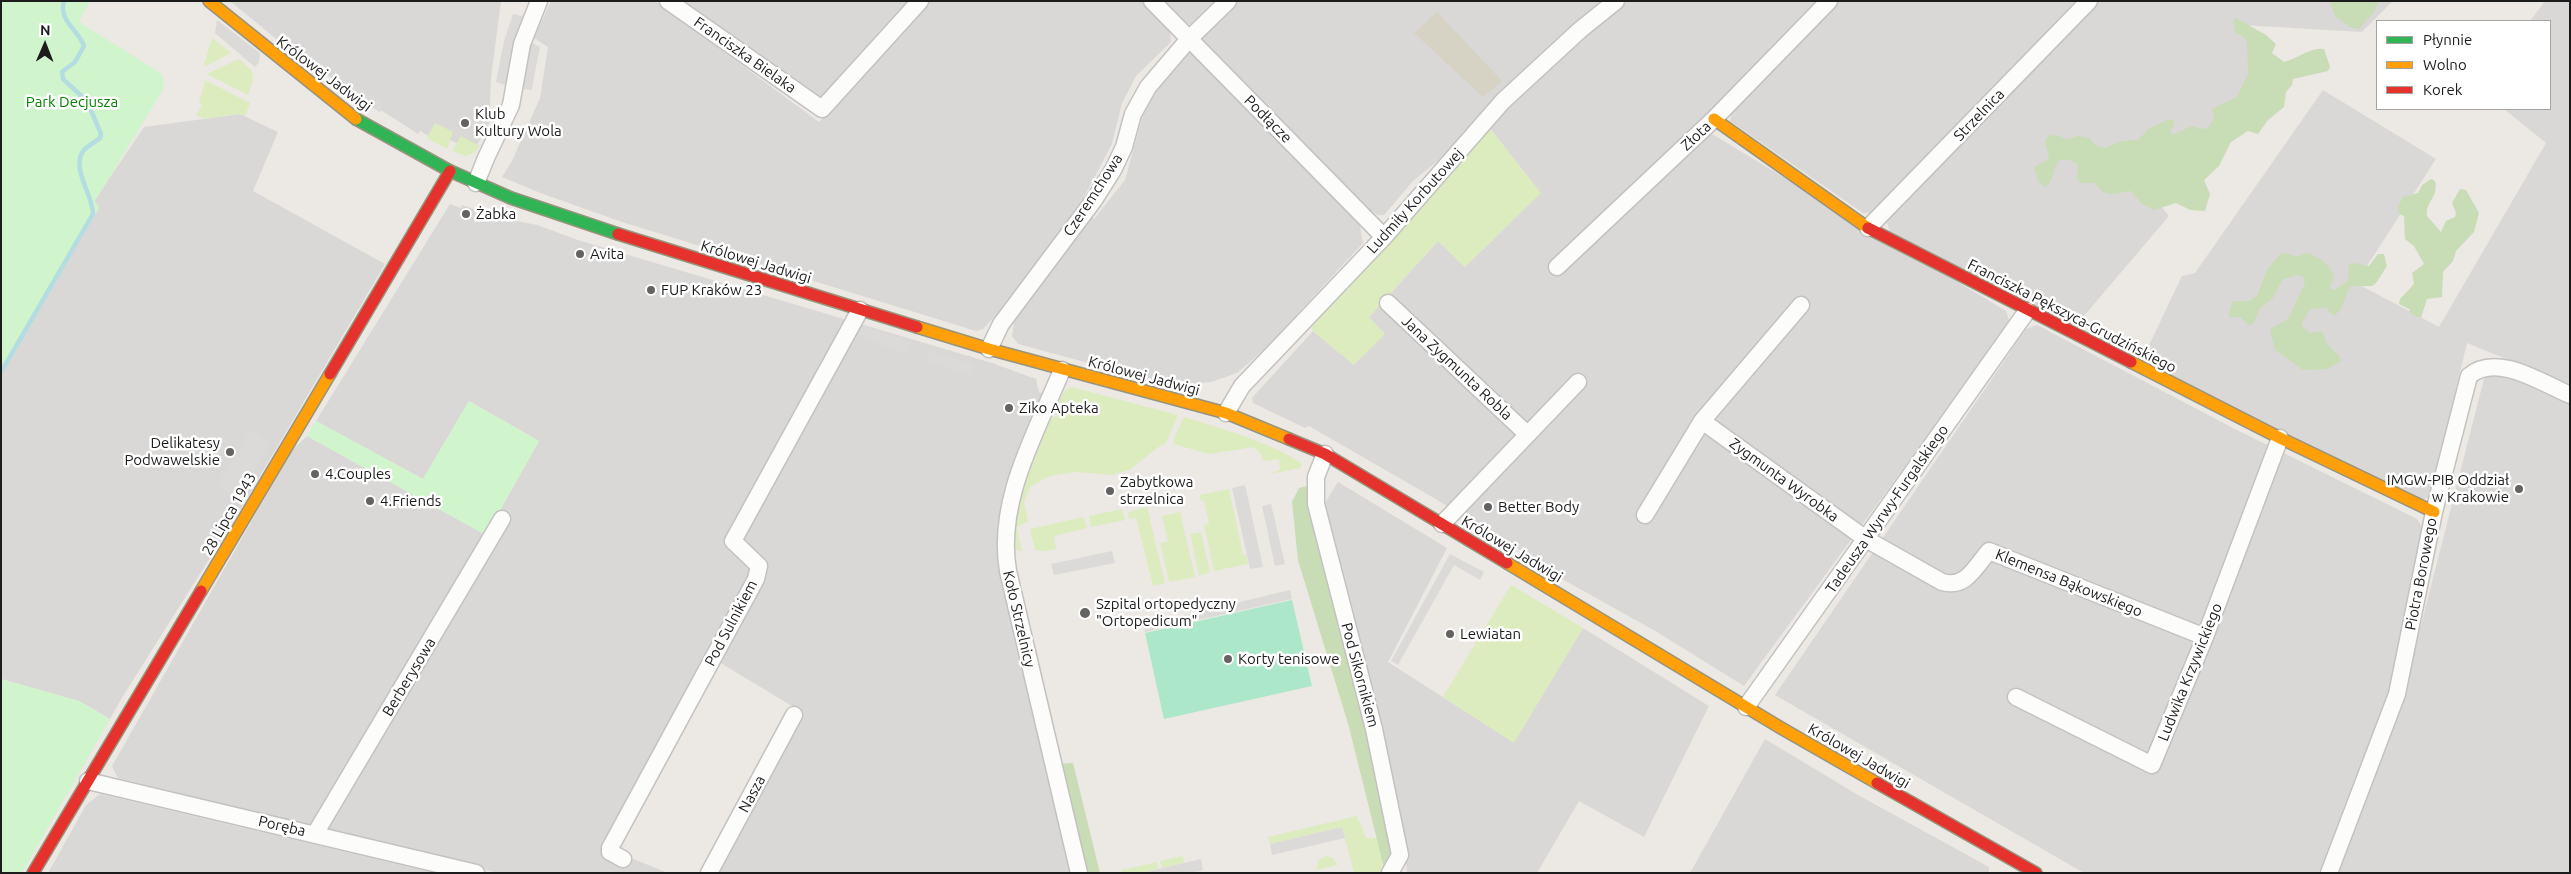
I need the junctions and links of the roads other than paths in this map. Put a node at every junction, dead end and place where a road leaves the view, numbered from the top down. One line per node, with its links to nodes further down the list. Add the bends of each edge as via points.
1 (209, 1): 12 (street, Królowej Jadwigi, via 352,116)
2 (539, 1): 13 (street, via 522,44 511,105)
3 (668, 1): 4 (street, Franciszka Bielaka, via 822,110)
4 (920, 1)
5 (1152, 1): 10 (street, Podłącze)
6 (1228, 1): 10 (street, Czeremchowa)
7 (1616, 1): 15 (street, Ludmiły Korbutowej, via 1503,101)
8 (1830, 1): 11 (street, Złota)
9 (2089, 1): 14 (street, Strzelnica)
10 (1189, 39): 15 (street, Podłącze); 21 (street, Czeremchowa, via 1148,87 1133,114 1124,148 1094,200 1001,324)
11 (1714, 119): 14 (street, Franciszka Pększyca-Grudzińskiego); 16 (street, Złota)
12 (450, 171): 13 (street, Królowej Jadwigi); 39 (street, 28 Lipca 1943)
13 (476, 183): 19 (street, Królowej Jadwigi, via 600,229)
14 (1868, 228): 20 (street, Franciszka Pększyca-Grudzińskiego)
15 (1384, 237): 25 (street, Ludmiły Korbutowej, via 1242,386)
16 (1557, 267)
17 (1388, 303): 27 (street, Jana Zygmunta Robla)
18 (1801, 304): 26 (street)
19 (860, 310): 21 (street, Królowej Jadwigi); 41 (street, Pod Sulnikiem, via 733,541 759,566 756,579 610,848 610,852)
20 (2027, 311): 28 (street, Franciszka Pększyca-Grudzińskiego); 34 (street, Tadeusza Wyrwy-Furgalskiego)
21 (989, 349): 22 (street, Królowej Jadwigi)
22 (1062, 370): 25 (street, Królowej Jadwigi); 45 (street, Koło Strzelnicy, via 1020,471 1004,539 1008,571)
23 (1578, 382): 27 (street)
24 (2570, 395): 30 (street, Piotra Borowego, via 2516,372 2492,366 2478,368 2469,376)
25 (1226, 413): 29 (street, Królowej Jadwigi)
26 (1702, 421): 31 (street); 34 (street, Zygmunta Wyrobka)
27 (1527, 434): 33 (street)
28 (2280, 438): 30 (street, Franciszka Pększyca-Grudzińskiego); 35 (street, Ludwika Krzywickiego)
29 (1325, 454): 33 (street, Królowej Jadwigi); 46 (street, Pod Sikornikiem, via 1316,477 1316,504 1374,728 1400,855)
30 (2434, 512): 48 (street, Piotra Borowego, via 2397,694)
31 (1645, 515)
32 (502, 519): 40 (street, Berberysowa)
33 (1442, 524): 37 (street, Królowej Jadwigi)
34 (1866, 539): 35 (street, Klemensa Bąkowskiego, via 1948,584 1966,579 1988,551); 37 (street, Tadeusza Wyrwy-Furgalskiego)
35 (2205, 637): 36 (street, Ludwika Krzywickiego, via 2152,765)
36 (2016, 697)
37 (1746, 707): 47 (street, Królowej Jadwigi)
38 (794, 715): 44 (street, Nasza)
39 (88, 781): 40 (street, Poręba); 42 (street, 28 Lipca 1943)
40 (315, 834): 43 (street, Poręba)
41 (623, 859)
42 (33, 873)
43 (476, 873)
44 (709, 873)
45 (1079, 873)
46 (1390, 873)
47 (2036, 873)
48 (2328, 873)

